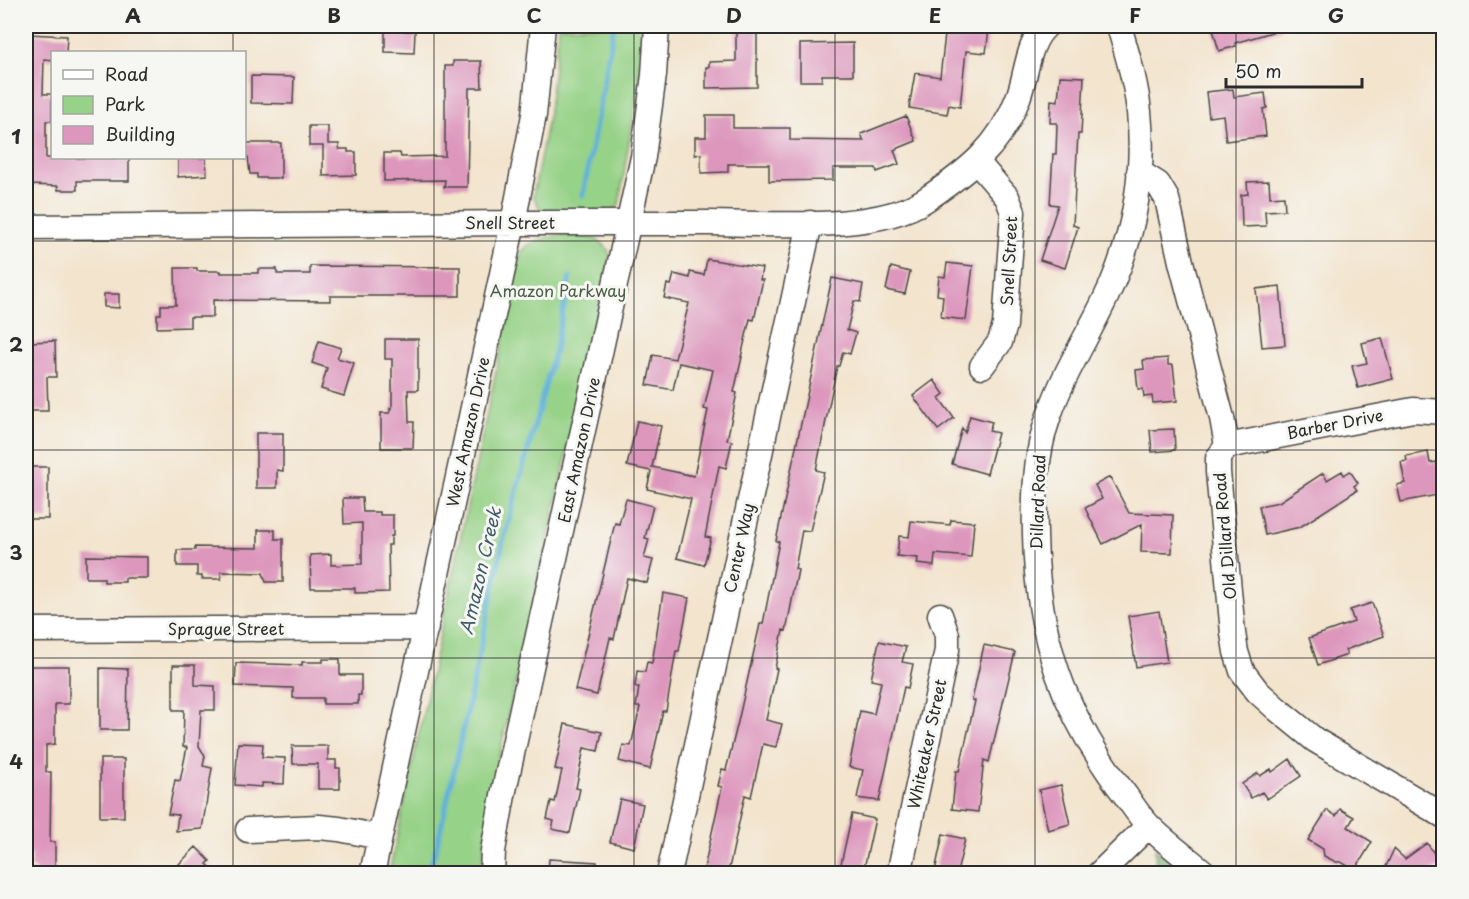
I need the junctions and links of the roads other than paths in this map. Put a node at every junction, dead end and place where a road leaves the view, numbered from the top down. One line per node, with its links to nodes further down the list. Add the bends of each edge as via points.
1 (543, 26): 7 (street, West Amazon Drive, via 534,115)
2 (657, 26): 8 (street, East Amazon Drive, via 643,157)
3 (1046, 26): 5 (street, Snell Street, via 1034,43 1018,98 1003,130)
4 (1119, 26): 6 (street, Dillard Road, via 1138,108)
5 (977, 162): 9 (street, Snell Street, via 924,201 888,217); 11 (street, Snell Street, via 1007,197 1013,212 1005,325 1000,342)
6 (1139, 172): 13 (street, Old Dillard Road, via 1158,184 1167,199); 18 (street, Dillard Road, via 1134,212 1112,284 1045,426 1039,453 1035,550 1042,612 1070,708 1106,771)
7 (513, 223): 8 (street, Snell Street); 10 (street, Snell Street); 15 (street, West Amazon Drive)
8 (629, 223): 9 (street, Snell Street); 22 (street, East Amazon Drive, via 503,795)
9 (810, 223): 23 (street, Center Way)
10 (26, 227)
11 (982, 366)
12 (1443, 412): 13 (street, Barber Drive, via 1413,410)
13 (1227, 446): 17 (street, Old Dillard Road, via 1218,458 1218,472 1233,633 1242,671 1258,692 1315,740)
14 (940, 615): 24 (street, Whiteaker Street, via 947,650)
15 (426, 628): 16 (street, Sprague Street); 20 (street, West Amazon Drive)
16 (26, 630)
17 (1443, 816)
18 (1148, 826): 25 (street); 26 (street, Dillard Road)
19 (248, 831): 20 (street, via 319,827)
20 (380, 837): 21 (street, West Amazon Drive)
21 (372, 873)
22 (492, 873)
23 (669, 873)
24 (898, 873)
25 (1099, 873)
26 (1206, 873)

